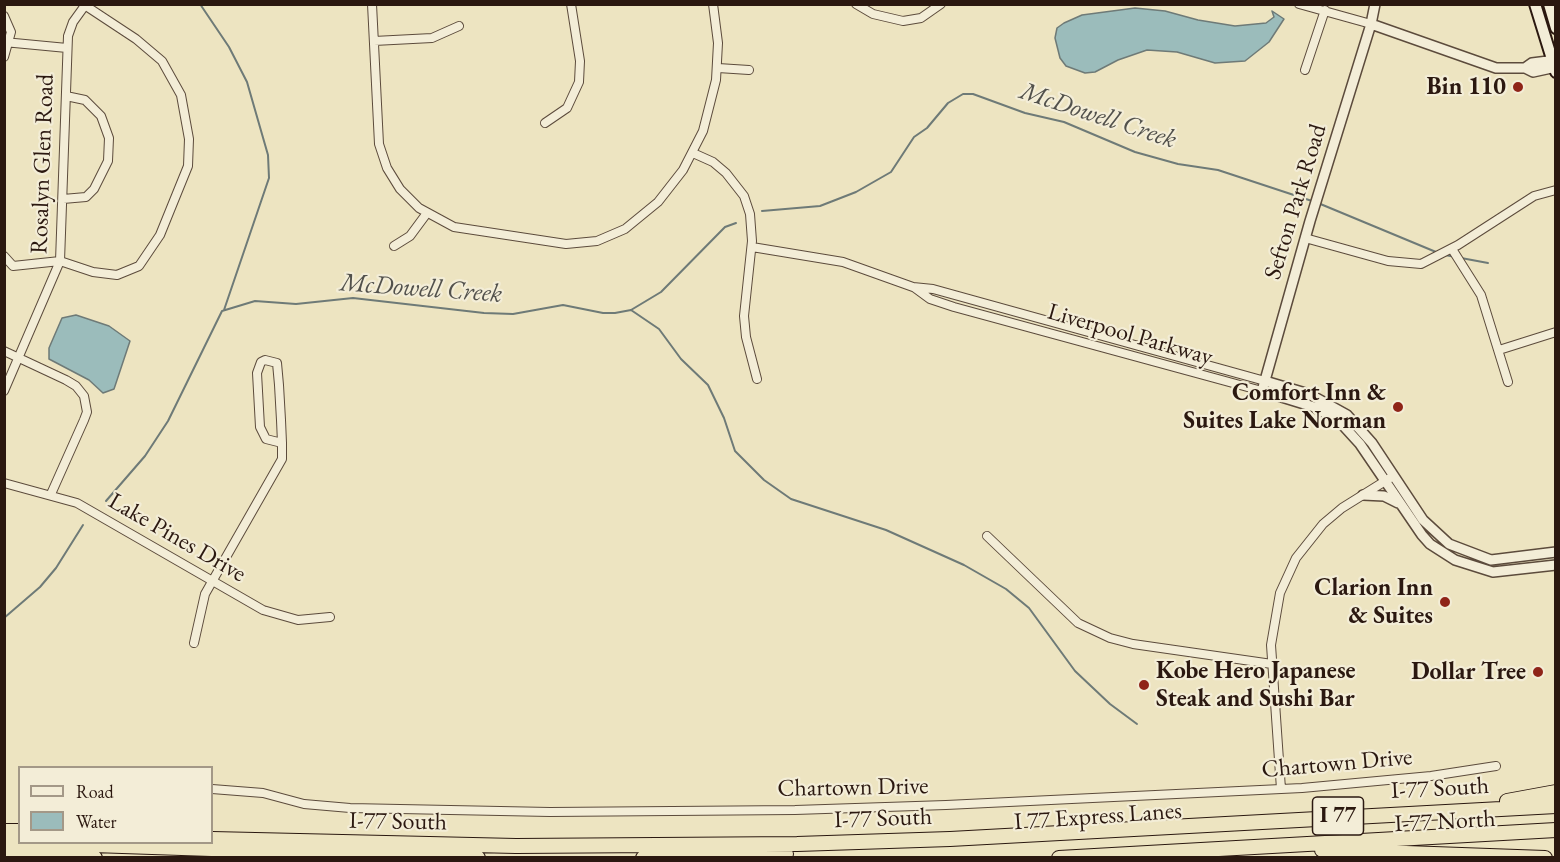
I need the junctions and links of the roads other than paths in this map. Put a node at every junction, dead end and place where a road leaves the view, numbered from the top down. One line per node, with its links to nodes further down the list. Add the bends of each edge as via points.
1 (372, 4): 16 (street)
2 (571, 4): 25 (street, via 580,61 579,82 565,111)
3 (713, 4): 21 (street)
4 (856, 4): 5 (street, via 873,14 903,21 921,18)
5 (941, 4)
6 (1299, 4): 11 (street)
7 (1375, 4): 13 (street, Sefton Park Road)
8 (1535, 4): 20 (main road)
9 (1549, 4): 15 (main road)
10 (85, 5): 18 (street, Rosalyn Glen Road, via 73,22); 35 (street, via 136,39 162,62 181,95 189,139 188,166 160,235 139,266 117,275)
11 (1325, 10): 13 (street); 23 (street)
12 (4, 16): 17 (street, via 11,32)
13 (1371, 24): 20 (street, via 1486,65 1533,72); 30 (street, Sefton Park Road)
14 (459, 26): 16 (street, via 432,38)
15 (1556, 28)
16 (374, 41): 29 (street, via 381,152 400,189)
17 (6, 43): 18 (street); 19 (street)
18 (67, 48): 24 (street, Rosalyn Glen Road)
19 (4, 57)
20 (1554, 65)
21 (718, 68): 22 (street); 26 (street, via 709,113)
22 (749, 70)
23 (1305, 70)
24 (66, 96): 28 (street, Rosalyn Glen Road); 28 (street, via 85,100 101,116 109,138 108,161 94,189 86,197)
25 (545, 123)
26 (693, 153): 29 (street, via 674,184 641,218 597,241 566,244 515,238 454,226); 32 (street, via 718,165 741,191 750,214)
27 (1556, 190): 33 (street, via 1534,196)
28 (63, 199): 35 (street, Rosalyn Glen Road)
29 (427, 213): 31 (street, via 410,236)
30 (1305, 238): 33 (street, via 1404,264 1421,264); 42 (street, Sefton Park Road)
31 (394, 246)
32 (752, 247): 36 (street, Liverpool Parkway, via 843,262); 41 (street, via 744,316)
33 (1452, 249): 38 (street, via 1481,295)
34 (4, 256): 35 (street, via 20,267)
35 (60, 261): 40 (street, Rosalyn Glen Road)
36 (913, 287): 42 (street, Liverpool Parkway, via 933,289); 45 (street, Liverpool Parkway, via 930,299 954,307)
37 (1556, 332): 38 (street)
38 (1499, 350): 43 (street)
39 (4, 351): 40 (street)
40 (20, 357): 44 (street, Rosalyn Glen Road); 50 (street, via 76,386 87,407)
41 (757, 379)
42 (1264, 381): 45 (street, Sefton Park Road); 47 (street, Liverpool Parkway, via 1309,394 1347,415 1367,436)
43 (1508, 382)
44 (4, 391)
45 (1262, 392): 48 (street, Liverpool Parkway, via 1314,407 1339,421)
46 (282, 443): 46 (street, via 277,363 265,360 257,373 260,427 266,439); 56 (street, via 282,459 275,473)
47 (1394, 476): 48 (street); 54 (street, Liverpool Parkway, via 1423,520 1459,549 1497,561)
48 (1385, 482): 51 (street); 52 (street, Liverpool Parkway)
49 (4, 483): 50 (street, Lake Pines Drive)
50 (51, 494): 56 (street, Lake Pines Drive, via 77,503)
51 (1363, 495): 52 (street, via 1384,496); 59 (street, via 1323,524 1291,567 1276,605)
52 (1399, 503): 55 (street, Liverpool Parkway, via 1430,544 1466,565 1507,572)
53 (987, 536): 59 (street, via 1078,623 1110,638 1132,645)
54 (1556, 552)
55 (1556, 565)
56 (211, 581): 57 (street, Lake Pines Drive, via 281,617); 58 (street, via 197,619)
57 (330, 617)
58 (194, 643)
59 (1272, 664): 62 (street)
60 (1496, 766): 62 (street, Chartown Drive, via 1431,776)
61 (213, 789): 62 (street, Chartown Drive, via 263,793 334,808 543,812 946,805)
62 (1281, 789)
63 (1556, 792): 65 (highway)
64 (1556, 806): 65 (highway, I-77 South / I 77)
65 (1451, 811): 69 (highway, I-77 South / I 77, via 797,844 506,846)
66 (1556, 815): 77 (highway, I 77 Express Lanes / I 77, via 951,848)
67 (1556, 830): 78 (highway, I 77 Express Lanes / I 77)
68 (1556, 839): 73 (highway, I-77 North / I 77)
69 (213, 840)
70 (49, 844): 72 (highway)
71 (187, 844): 72 (highway)
72 (139, 848): 76 (highway)
73 (1322, 850): 79 (highway, I-77 North / I 77); 80 (highway)
74 (4, 855): 75 (highway)
75 (95, 858)
76 (478, 858)
77 (644, 858)
78 (1059, 858)
79 (1192, 858)
80 (1545, 858)

